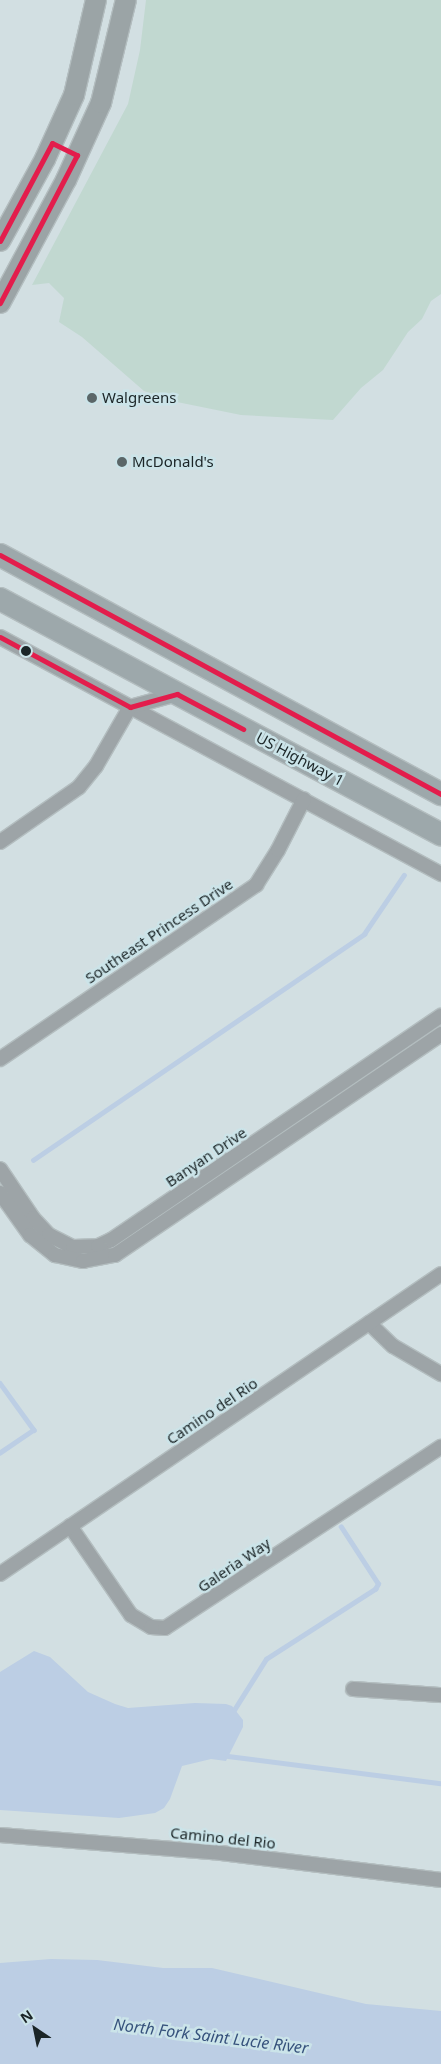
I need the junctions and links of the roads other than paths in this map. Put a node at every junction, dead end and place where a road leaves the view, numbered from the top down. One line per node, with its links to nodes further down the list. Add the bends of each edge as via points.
1 (96, 0): 3 (street, via 74,95 45,158)
2 (126, 0): 4 (street, via 101,104 66,180)
3 (0, 241)
4 (0, 303)
5 (0, 555): 10 (main road)
6 (0, 599): 8 (main road, US Highway 1)
7 (0, 637): 9 (street)
8 (177, 694): 9 (street); 12 (main road, US Highway 1)
9 (130, 707): 11 (street); 13 (street, via 96,766 79,787)
10 (441, 794)
11 (304, 799): 14 (street); 16 (street, Southeast Princess Drive, via 256,885)
12 (441, 834)
13 (0, 842)
14 (441, 874)
15 (440, 1024): 17 (street, Banyan Drive)
16 (0, 1059)
17 (266, 1144): 20 (street, Banyan Drive); 21 (street, Banyan Drive)
18 (0, 1168): 20 (street, Banyan Drive, via 33,1218 54,1239 73,1247 93,1247)
19 (0, 1193): 21 (street, Banyan Drive, via 30,1235 46,1250 73,1260)
20 (106, 1242): 21 (street)
21 (111, 1256)
22 (441, 1274): 23 (street, Camino del Rio)
23 (369, 1323): 24 (street, via 393,1346); 26 (street, Camino del Rio)
24 (441, 1374)
25 (441, 1447): 26 (street, Galeria Way, via 165,1628 151,1627 128,1612)
26 (70, 1526): 27 (street, Camino del Rio)
27 (0, 1574)
28 (353, 1689): 29 (street)
29 (441, 1695)
30 (0, 1835): 31 (street, Camino del Rio, via 213,1852)
31 (441, 1880)

